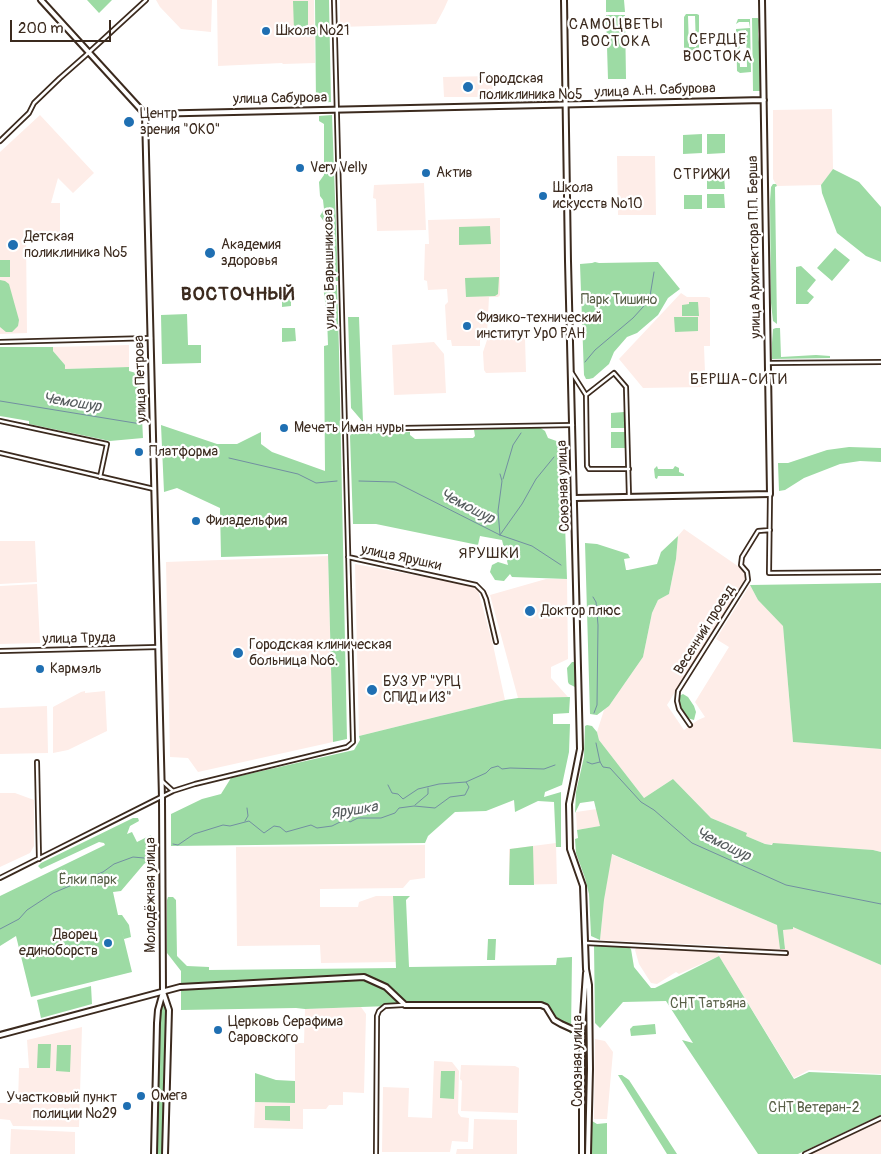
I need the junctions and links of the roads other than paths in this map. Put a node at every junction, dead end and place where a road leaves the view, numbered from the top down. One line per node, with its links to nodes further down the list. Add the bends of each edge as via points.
1 (41, 0): 6 (main road)
2 (146, 0): 6 (street)
3 (334, 0): 9 (street, улица Сабурова)
4 (564, 0): 8 (main road, Союзная улица)
5 (762, 0): 7 (main road, улица Архитектора П.П. Берша)
6 (89, 53): 10 (main road); 11 (street, via 34,103 29,113)
7 (764, 100): 8 (main road, улица А.Н. Сабурова); 15 (main road, улица Архитектора П.П. Берша)
8 (566, 105): 9 (main road, улица А.Н. Сабурова); 16 (main road, Союзная улица)
9 (336, 109): 10 (main road, улица Сабурова); 20 (street, улица Барышникова)
10 (145, 114): 12 (main road, улица Петрова)
11 (0, 141)
12 (151, 338): 13 (street); 24 (main road, улица Петрова)
13 (0, 342)
14 (881, 362): 15 (street)
15 (768, 363): 25 (main road, улица Архитектора П.П. Берша)
16 (571, 372): 17 (street); 19 (main road, Союзная улица)
17 (586, 395): 22 (street, via 587,466 589,469); 22 (street, via 614,372 626,387)
18 (0, 422): 23 (street, via 107,444)
19 (573, 425): 20 (street); 27 (main road, Союзная улица)
20 (345, 429): 29 (street, улица Барышникова)
21 (0, 453): 23 (street)
22 (629, 469): 26 (street)
23 (100, 477): 24 (street)
24 (155, 489): 32 (main road, улица Петрова)
25 (770, 494): 26 (main road); 28 (street)
26 (629, 497): 27 (main road)
27 (575, 498): 41 (main road, Союзная улица, via 580,749 569,804 570,850 583,886)
28 (770, 530): 30 (street, via 769,573); 34 (street, Весенний проезд, via 758,531 742,557 741,565 748,572 748,580 678,691 679,710)
29 (348, 557): 31 (street, улица Ярушки, via 476,585 486,599); 37 (street, улица Барышникова, via 351,744)
30 (881, 572)
31 (496, 642)
32 (159, 647): 33 (street, улица Труда); 36 (main road, улица Петрова)
33 (0, 651)
34 (690, 725)
35 (37, 762): 39 (street)
36 (162, 780): 37 (street); 38 (main road, улица Петрова)
37 (173, 791): 38 (street)
38 (162, 798): 39 (street); 44 (main road, Молодёжная улица)
39 (39, 859): 40 (street)
40 (0, 878)
41 (586, 942): 42 (street); 43 (main road, Союзная улица)
42 (786, 953)
43 (587, 985): 46 (main road, Союзная улица); 53 (main road, Союзная улица, via 590,1069)
44 (163, 992): 45 (main road, via 180,988 364,977 384,986); 47 (main road); 49 (main road, Молодёжная улица, via 157,1023); 50 (main road, Молодёжная улица, via 168,1010)
45 (404, 1005): 46 (main road, via 541,1005 554,1020); 51 (street, via 387,1005 377,1015)
46 (582, 1030): 52 (main road, Союзная улица)
47 (0, 1035)
48 (881, 1118): 54 (street)
49 (154, 1154)
50 (165, 1154)
51 (376, 1154)
52 (582, 1154)
53 (588, 1154)
54 (805, 1154)

